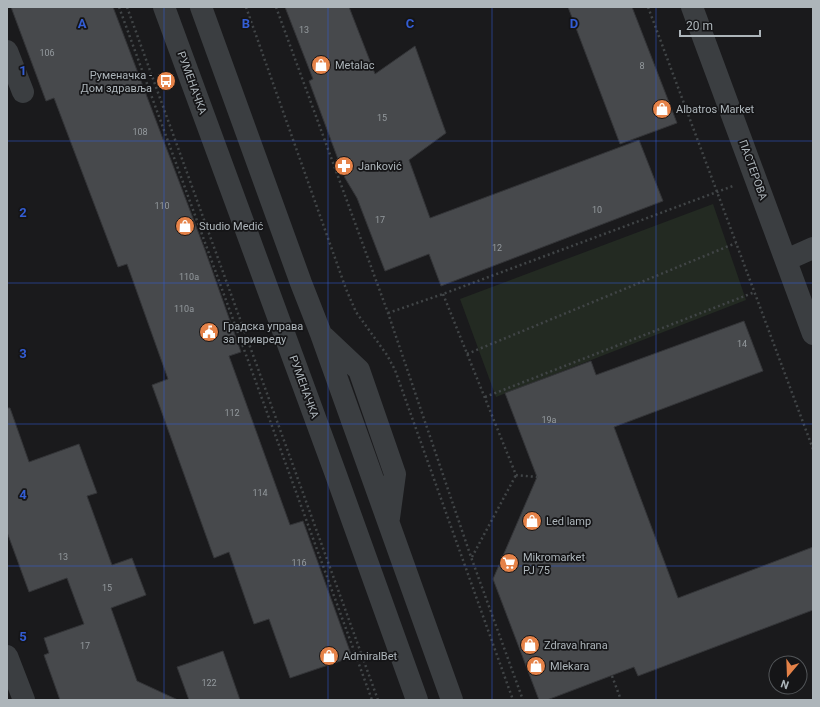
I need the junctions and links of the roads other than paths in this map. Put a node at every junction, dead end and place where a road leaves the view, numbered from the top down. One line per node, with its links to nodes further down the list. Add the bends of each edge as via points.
1 (164, 7): 11 (street, РУМЕНАЧКА)
2 (201, 7): 12 (street)
3 (692, 7): 7 (street, ПАСТЕРОВА)
4 (7, 51): 5 (street)
5 (23, 92)
6 (813, 248): 7 (street)
7 (786, 260): 8 (street, ПАСТЕРОВА)
8 (813, 334)
9 (7, 656): 10 (street)
10 (24, 700)
11 (417, 700)
12 (452, 700)

